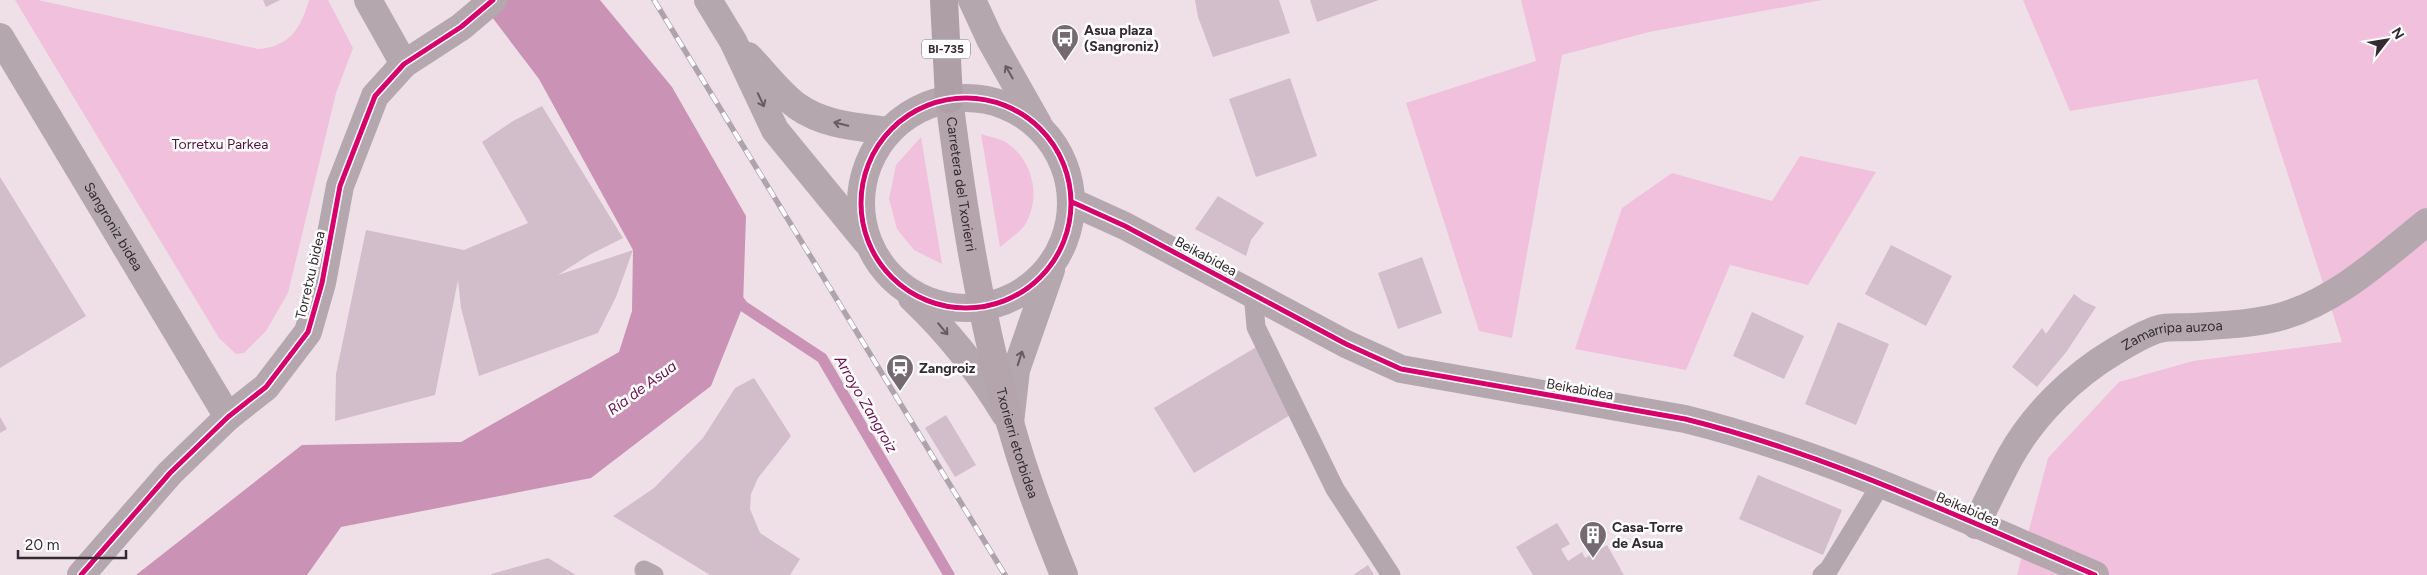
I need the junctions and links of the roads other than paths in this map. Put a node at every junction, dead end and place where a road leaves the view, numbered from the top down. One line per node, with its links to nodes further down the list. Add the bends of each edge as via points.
1 (368, 0): 8 (street)
2 (493, 0): 8 (street, Torretxu bidea, via 461,28)
3 (708, 0): 7 (street)
4 (944, 0): 9 (main road, Carretera del Txorierri / BI-735)
5 (972, 0): 10 (street, one-way to 5)
6 (0, 37): 19 (street, Sangroniz bidea)
7 (733, 41): 11 (street, one-way to 7, via 822,119 797,106); 14 (street, one-way to 14, via 775,130)
8 (404, 64): 19 (street, Torretxu bidea, via 375,96 340,186 322,283 308,332 266,387)
9 (949, 99): 10 (street, via 972,98 999,103 1022,114); 11 (street, via 916,110); 18 (street, Carretera del Txorierri, via 963,206)
10 (1042, 130): 12 (street, via 1058,151 1068,176)
11 (889, 131): 14 (street, via 872,156 862,186 862,217)
12 (1072, 202): 15 (street, via 1068,232); 17 (street, Beikabidea)
13 (2427, 222): 22 (street, Zamarripa auzoa, via 2348,285 2308,306 2282,316 2233,324 2160,329 2133,340 2084,371 2026,433 2010,457)
14 (870, 246): 16 (street)
15 (1056, 259): 18 (street, via 1036,282 1018,295); 20 (street, one-way to 15, via 1016,370 1041,293)
16 (896, 283): 18 (street, via 922,299 957,308); 20 (street, one-way to 20, via 940,324 985,382)
17 (1254, 293): 21 (street, Beikabidea, via 1346,344 1401,368 1732,430); 25 (lane, via 1256,327 1335,489)
18 (982, 308): 20 (street, Txorierri etorbidea)
19 (228, 417): 23 (street, Torretxu bidea, via 170,473)
20 (1010, 423): 24 (street, Txorierri etorbidea)
21 (1881, 484): 22 (street, Beikabidea); 26 (lane)
22 (1976, 525): 27 (street, Beikabidea)
23 (81, 575)
24 (1064, 575)
25 (1391, 575)
26 (1822, 575)
27 (2095, 575)

